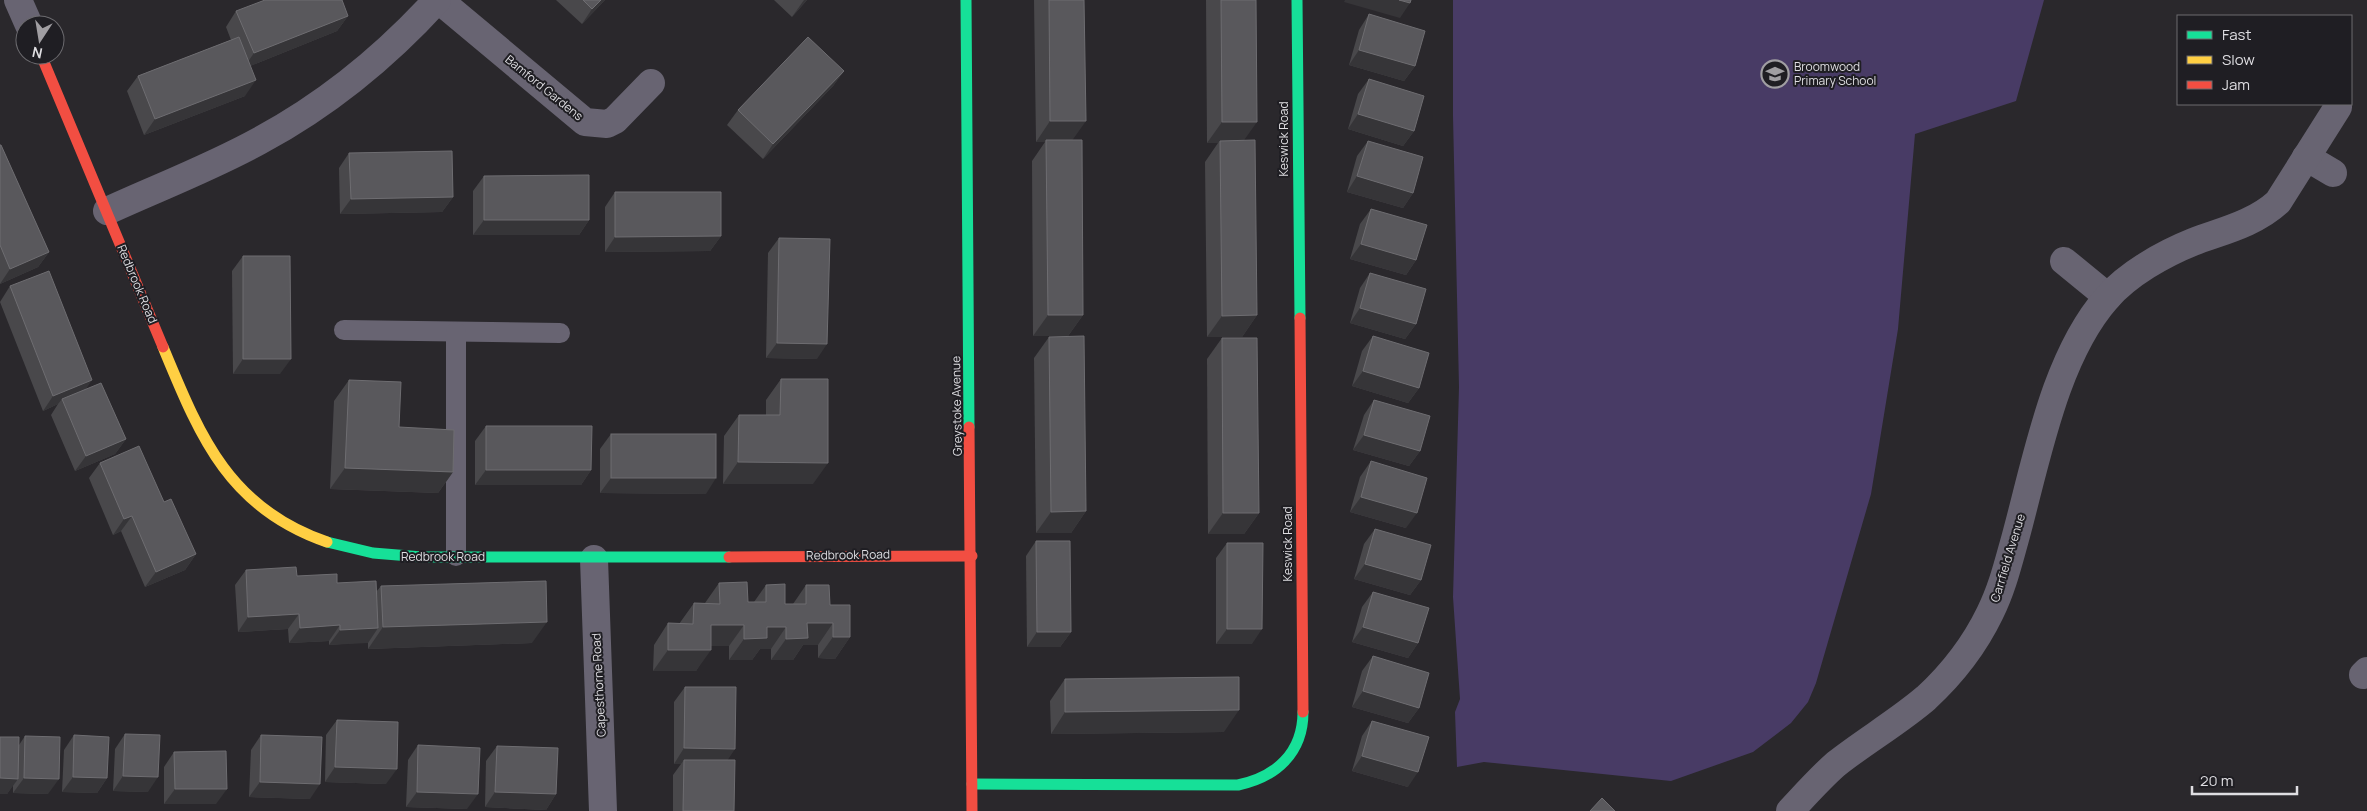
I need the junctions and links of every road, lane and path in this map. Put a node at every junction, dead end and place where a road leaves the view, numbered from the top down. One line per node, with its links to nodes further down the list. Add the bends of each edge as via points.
1 (18, 0): 5 (street)
2 (438, 0): 7 (street, Bamford Gardens, via 586,122 607,124 616,120); 11 (street, via 361,73 297,118 259,142)
3 (966, 0): 18 (street, Greystoke Avenue)
4 (1297, 0): 20 (street, Keswick Road, via 1303,724 1300,738 1289,759 1275,772 1252,783 1238,785)
5 (25, 15)
6 (45, 65): 11 (street, Redbrook Road)
7 (651, 83)
8 (2338, 107): 9 (street, Carrfield Avenue)
9 (2306, 157): 10 (street); 13 (street, Carrfield Avenue, via 2278,202 2267,212 2155,261)
10 (2332, 173)
11 (107, 211): 17 (street, Redbrook Road, via 194,421 220,464 238,484 274,513 323,540 375,554)
12 (2064, 261): 13 (street)
13 (2108, 297): 23 (street, Carrfield Avenue, via 2078,340 2067,363 2006,571 1980,632 1957,665 1925,698 1835,765)
14 (344, 330): 15 (lane)
15 (456, 332): 16 (lane); 17 (lane)
16 (560, 334)
17 (456, 556): 19 (street, Redbrook Road)
18 (972, 556): 19 (street, Redbrook Road, via 886,554); 20 (street, Greystoke Avenue)
19 (594, 559): 21 (street, Capesthorne Road)
20 (972, 784): 22 (street, Greystoke Avenue)
21 (603, 811)
22 (972, 811)
23 (1790, 811)

